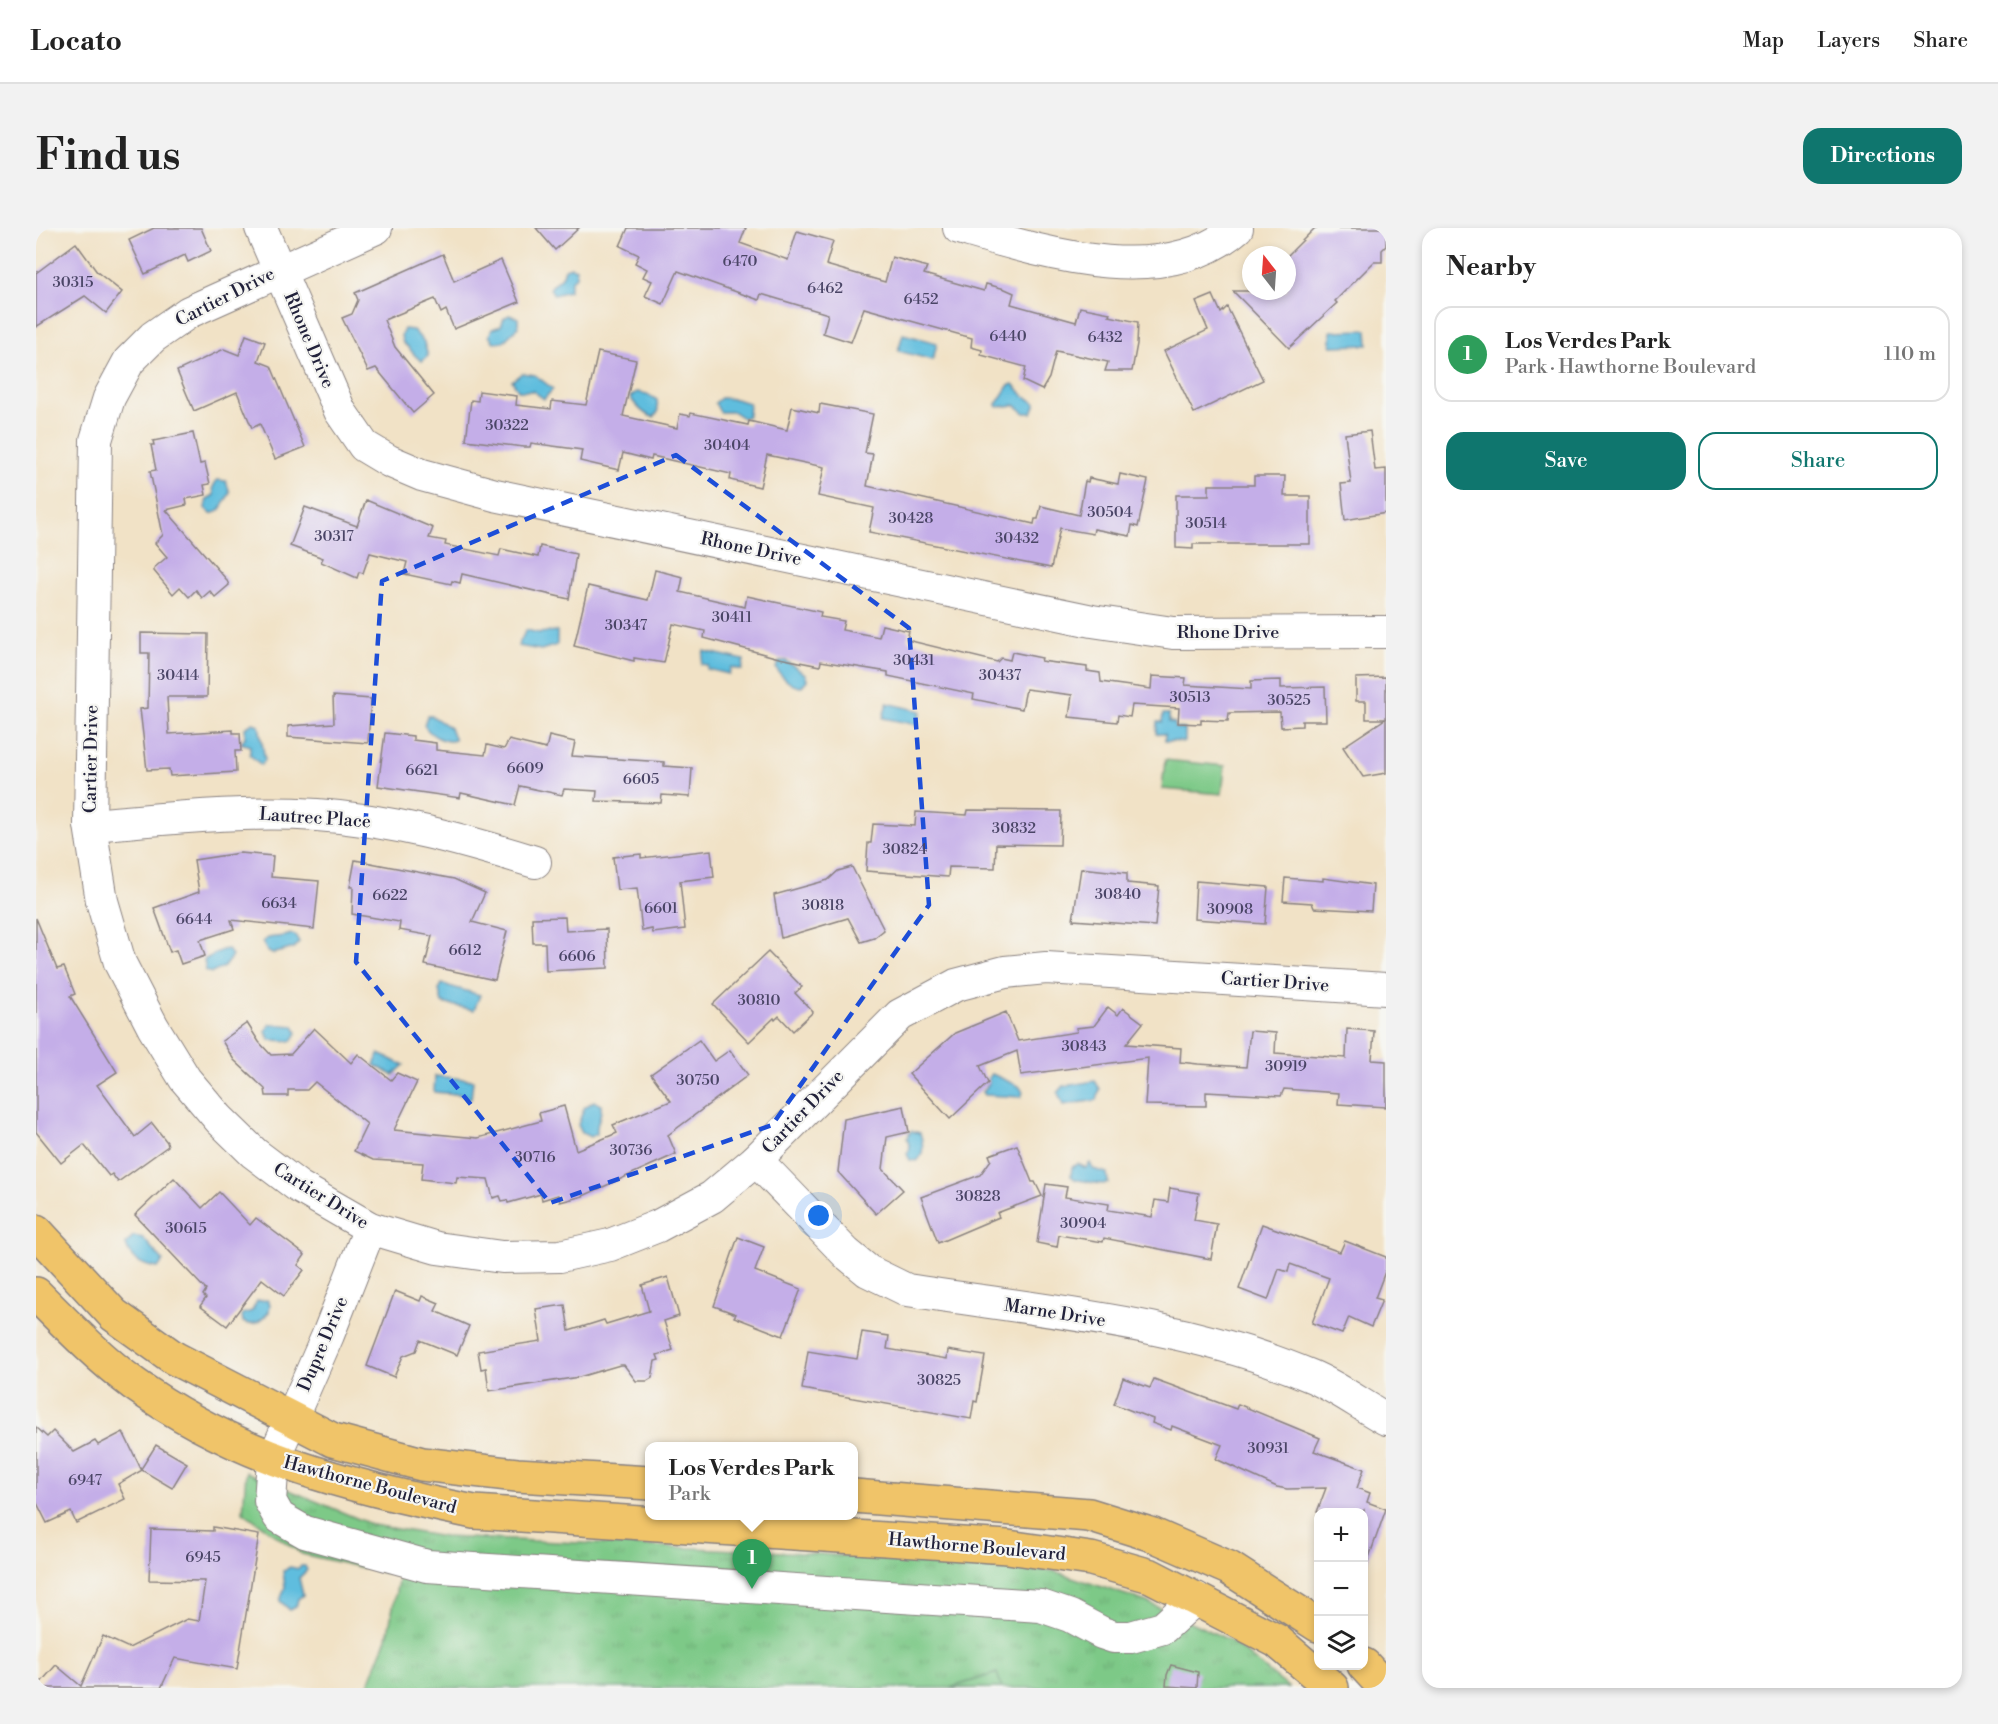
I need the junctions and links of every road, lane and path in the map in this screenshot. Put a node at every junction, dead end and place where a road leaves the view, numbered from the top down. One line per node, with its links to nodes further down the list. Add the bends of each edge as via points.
1 (261, 228): 5 (street, Rhone Drive)
2 (376, 228): 5 (street, Cartier Drive)
3 (959, 228): 4 (street, via 1040,251 1108,262 1151,262 1190,253)
4 (1237, 228)
5 (280, 269): 6 (street, Rhone Drive, via 340,411 364,446 422,475 507,498 1092,621 1173,633); 7 (street, Cartier Drive, via 189,312 153,337 129,361 109,398 96,440)
6 (1386, 632)
7 (90, 825): 8 (street, Lautrec Place, via 246,813 317,815 464,840); 11 (street, Cartier Drive, via 102,902 120,963 185,1079 254,1153 299,1187)
8 (535, 862)
9 (1386, 989): 10 (street, Cartier Drive, via 1046,968 1005,972 966,983 900,1015)
10 (756, 1160): 11 (street, Cartier Drive, via 712,1197 658,1226 610,1245 560,1256 502,1257 437,1248); 15 (street, Marne Drive, via 846,1253 868,1271 907,1290 1167,1331 1246,1352 1312,1377)
11 (370, 1228): 14 (street, Dupre Drive)
12 (36, 1231): 14 (main road, Hawthorne Boulevard, via 114,1315 174,1358)
13 (36, 1294): 16 (main road, Hawthorne Boulevard, via 134,1383 200,1425)
14 (292, 1418): 16 (street, Dupre Drive); 17 (main road, Hawthorne Boulevard, via 333,1440 422,1464)
15 (1386, 1419)
16 (273, 1460): 19 (main road, Hawthorne Boulevard, via 399,1497 474,1512 1008,1547 1091,1558 1151,1576); 19 (street, via 270,1501 279,1517 305,1532 427,1566 1041,1606 1114,1637 1163,1629)
17 (645, 1483)
18 (858, 1496): 20 (main road, via 1089,1515 1153,1535 1228,1568)
19 (1196, 1598): 21 (main road, via 1206,1587 1223,1584); 23 (main road, Hawthorne Boulevard, via 1276,1641)
20 (1314, 1622)
21 (1314, 1638)
22 (1368, 1669): 24 (main road)
23 (1332, 1688)
24 (1385, 1688)

